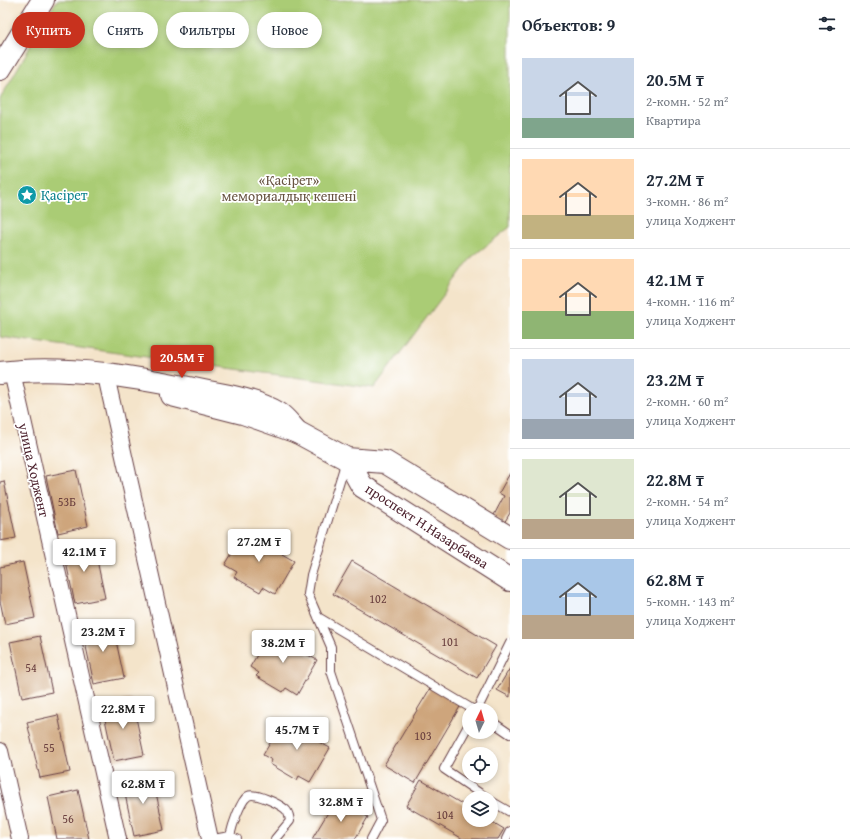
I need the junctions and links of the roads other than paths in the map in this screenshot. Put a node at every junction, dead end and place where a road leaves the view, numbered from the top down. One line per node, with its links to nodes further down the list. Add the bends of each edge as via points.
1 (44, 0): 2 (main road)
2 (0, 69)
3 (5, 379): 4 (main road, via 64,380); 5 (main road, via 13,371 65,371 109,374 181,386 247,400 278,413); 22 (street, улица Ходжент)
4 (108, 385): 5 (main road, via 178,396 243,413); 23 (street)
5 (297, 432): 6 (main road)
6 (347, 459): 7 (main road, проспект Н.Назарбаева, via 385,462); 8 (main road, проспект Н.Назарбаева, via 362,486); 9 (lane, via 311,575 308,594)
7 (510, 538)
8 (510, 580)
9 (318, 617): 11 (lane); 25 (lane, via 331,647 331,671 381,820)
10 (510, 643): 12 (lane)
11 (463, 703)
12 (479, 703)
13 (498, 726): 14 (lane)
14 (510, 734)
15 (462, 737): 17 (lane, via 444,769)
16 (0, 751): 21 (street)
17 (477, 791)
18 (498, 805): 19 (lane)
19 (510, 812)
20 (233, 837): 23 (lane); 24 (lane, via 232,827 243,802 252,795 286,810 289,815 290,820)
21 (20, 839)
22 (118, 839)
23 (211, 839)
24 (275, 839)
25 (371, 839)

